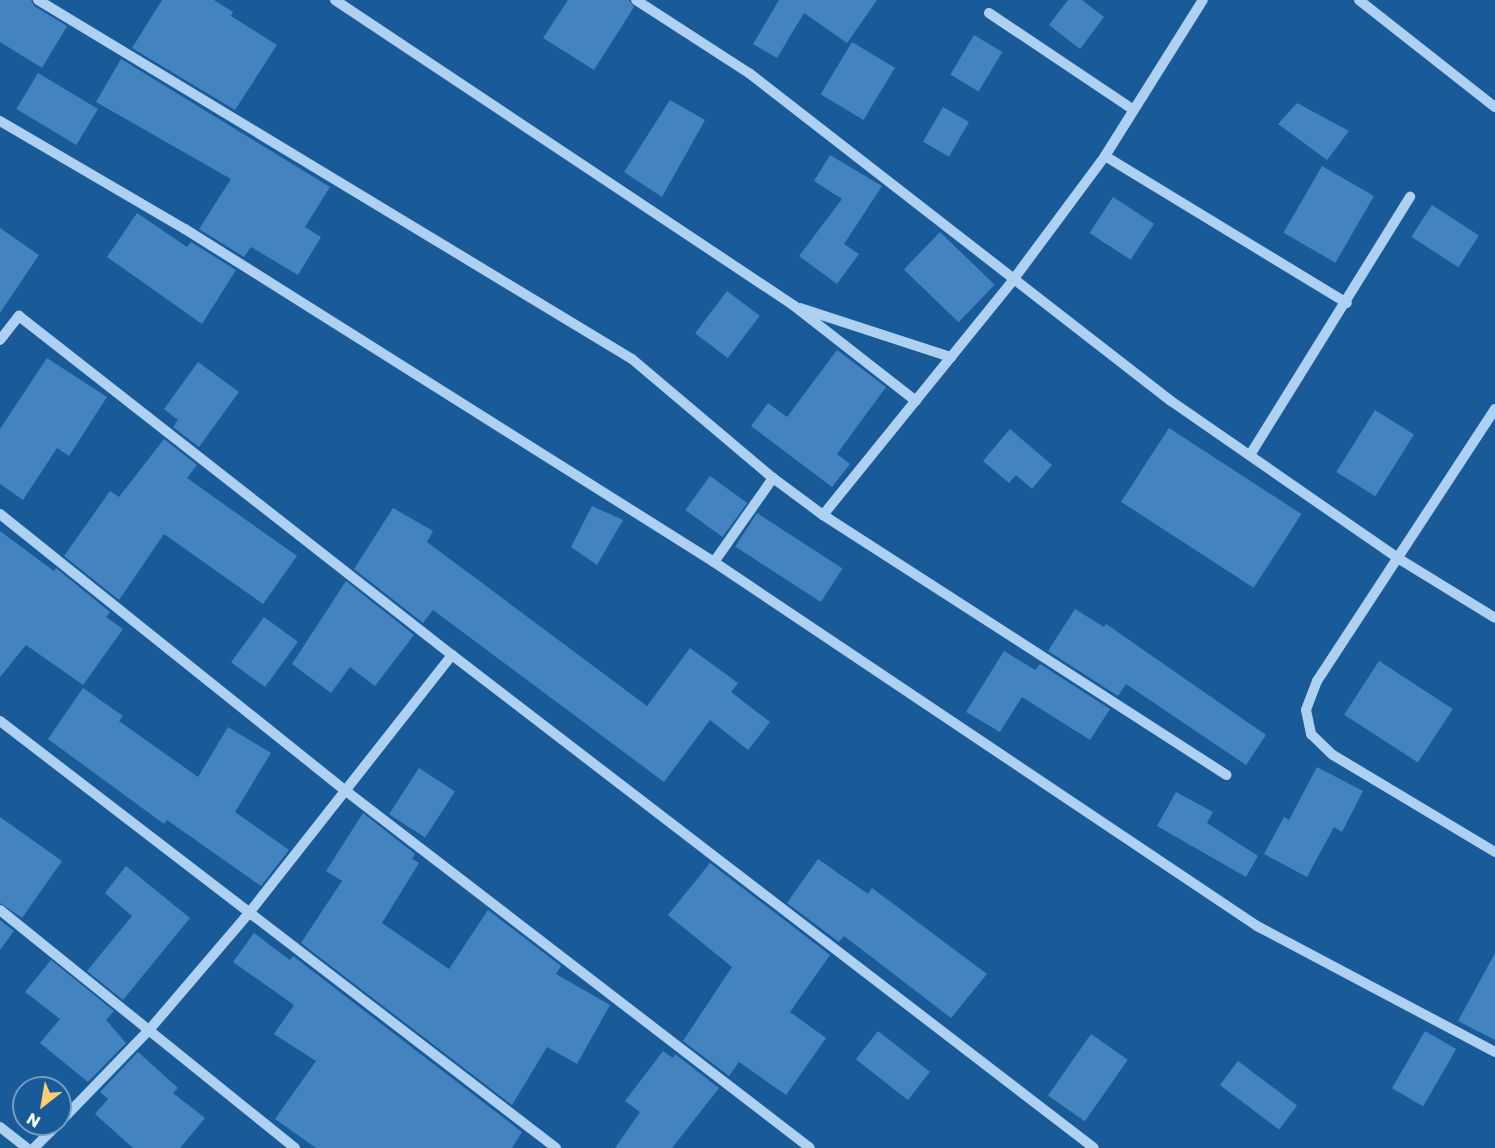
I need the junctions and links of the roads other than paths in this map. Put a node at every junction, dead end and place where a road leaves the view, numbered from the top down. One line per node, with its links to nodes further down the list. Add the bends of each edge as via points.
1 (38, 0): 20 (street, via 632,359)
2 (335, 0): 14 (street)
3 (636, 0): 12 (street, via 749,73)
4 (1203, 0): 8 (street)
5 (1359, 0): 7 (street)
6 (989, 13): 8 (street)
7 (1495, 107)
8 (1134, 110): 10 (street)
9 (0, 121): 24 (street, via 186,229)
10 (1106, 156): 12 (street); 13 (street)
11 (1410, 197): 13 (street)
12 (1013, 280): 16 (street); 19 (street)
13 (1347, 303): 19 (street)
14 (793, 305): 16 (street); 17 (street)
15 (0, 340): 26 (street, via 19,316)
16 (951, 357): 17 (street)
17 (916, 401): 22 (street)
18 (1495, 409): 23 (street)
19 (1250, 455): 23 (street)
20 (773, 478): 22 (street); 24 (street)
21 (0, 514): 29 (street)
22 (824, 515): 28 (street)
23 (1396, 557): 25 (street); 30 (street, via 1317,681 1306,710 1311,734 1333,755)
24 (714, 562): 34 (street, via 1257,926)
25 (1495, 618)
26 (452, 655): 29 (street); 43 (street)
27 (0, 721): 32 (street)
28 (1226, 775)
29 (346, 791): 32 (street); 42 (street)
30 (1495, 852)
31 (0, 910): 33 (street)
32 (249, 913): 33 (street); 41 (street)
33 (149, 1030): 35 (street); 40 (street)
34 (1495, 1052)
35 (72, 1110)
36 (0, 1127): 38 (street)
37 (46, 1136): 39 (street)
38 (27, 1148)
39 (34, 1148)
40 (295, 1148)
41 (556, 1148)
42 (810, 1148)
43 (1094, 1148)

